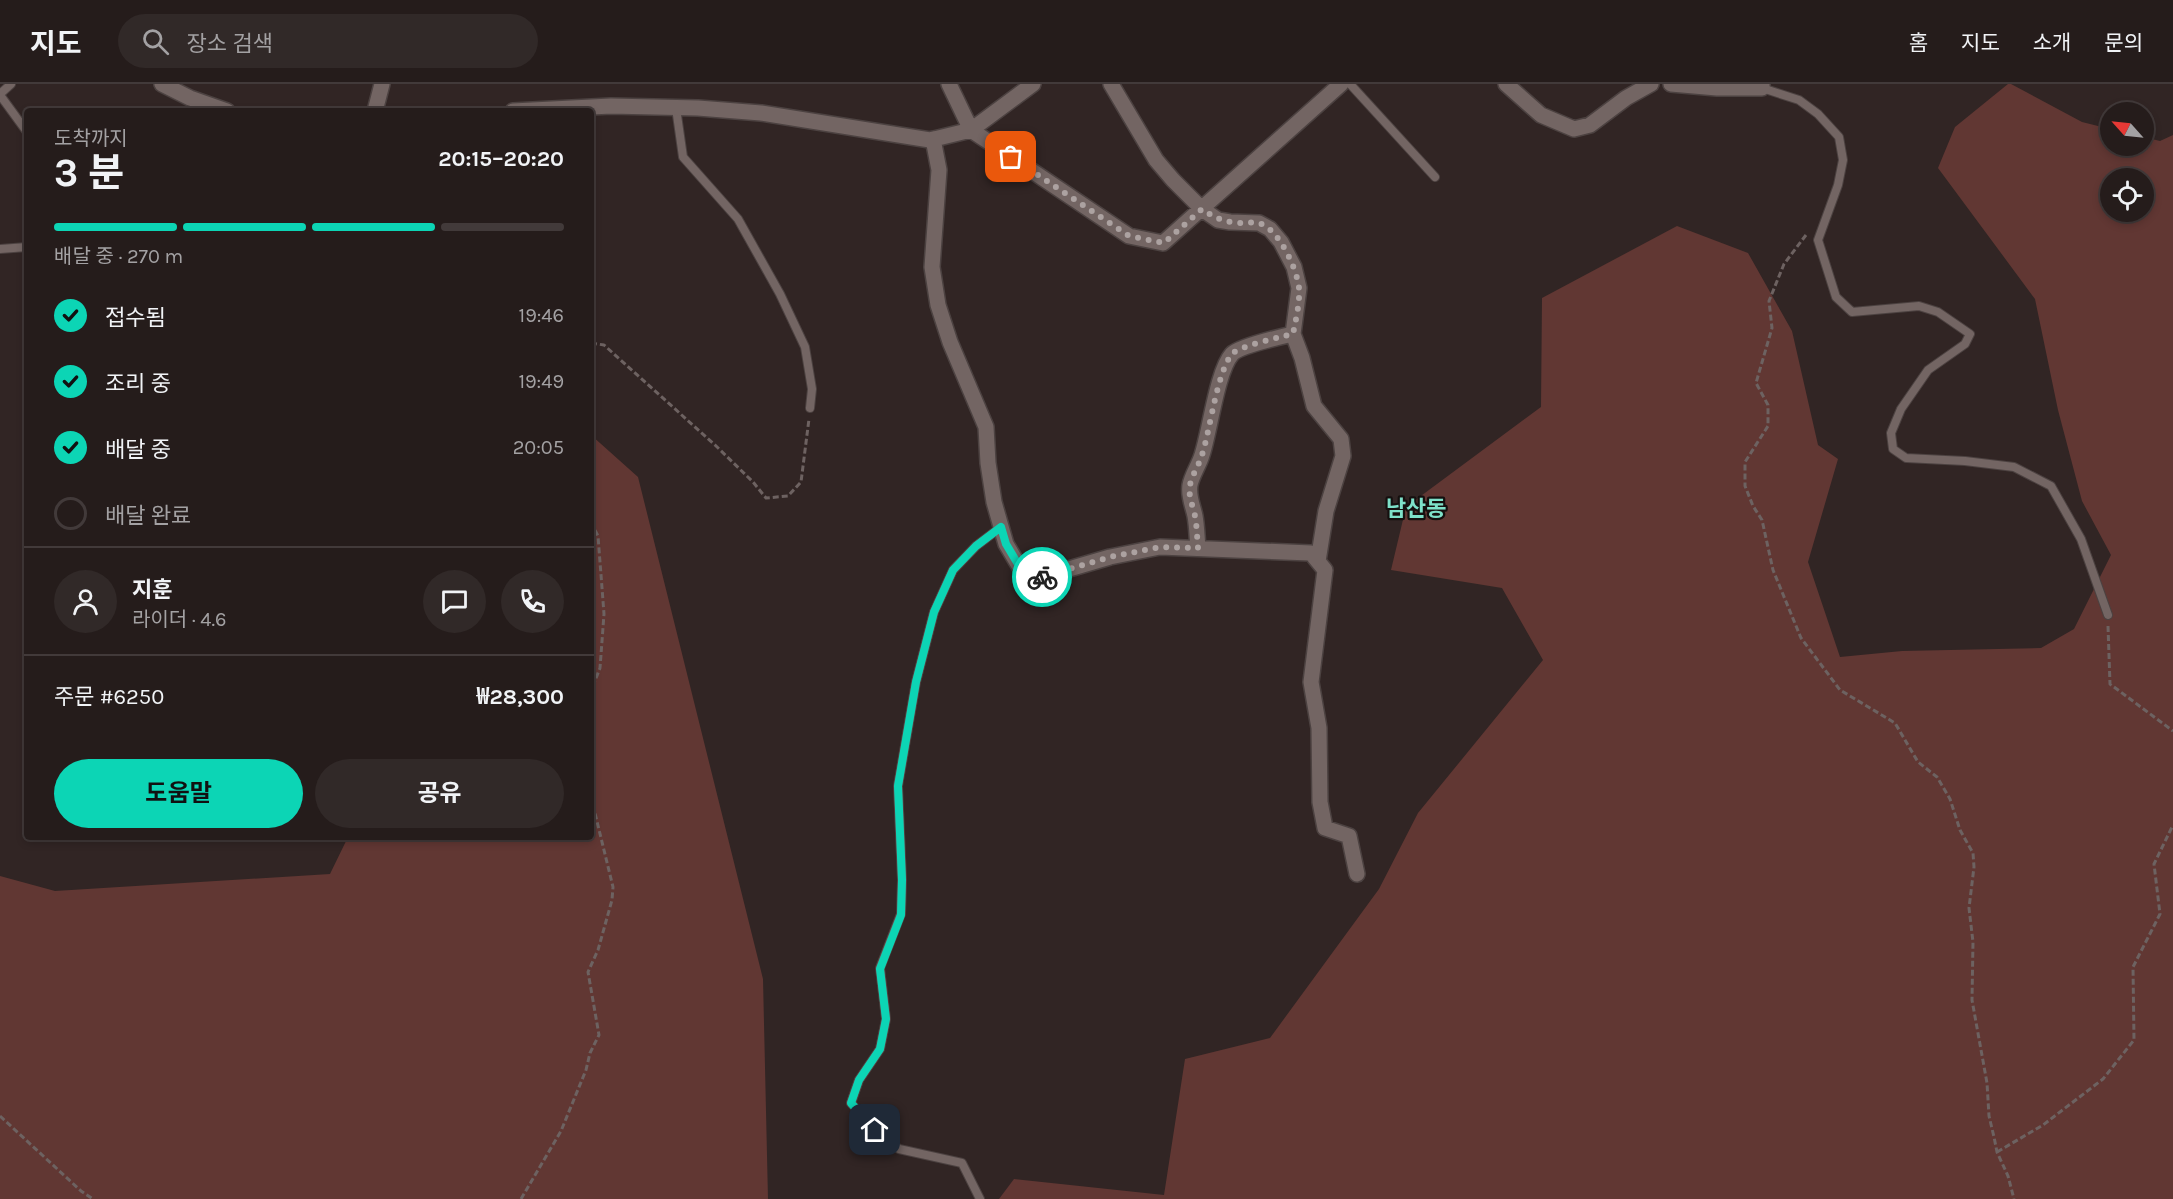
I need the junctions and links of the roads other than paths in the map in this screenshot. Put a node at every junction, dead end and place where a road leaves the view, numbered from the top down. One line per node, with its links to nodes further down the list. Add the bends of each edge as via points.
1 (11, 84): 13 (lane)
2 (382, 84): 15 (street)
3 (949, 84): 19 (street)
4 (1033, 84): 19 (street)
5 (1111, 84): 22 (street, via 1156,160)
6 (1341, 84): 22 (street)
7 (1350, 84): 21 (lane)
8 (1506, 84): 9 (street, via 1541,115 1574,129 1590,125)
9 (1651, 84)
10 (1671, 84): 12 (street)
11 (164, 85): 14 (street)
12 (1762, 86): 30 (lane, via 1798,100 1839,136 1843,160 1838,185 1818,240 1836,297 1852,312 1918,306 1938,312 1970,334 1965,345 1928,370 1901,410 1892,433 1893,449 1906,458 2014,467 2051,486 2081,539)
13 (0, 95): 18 (lane)
14 (218, 108)
15 (376, 108)
16 (572, 108): 17 (street)
17 (676, 108): 20 (street, via 761,113); 26 (lane, via 683,157 738,219 805,346 812,389)
18 (24, 128)
19 (971, 130): 20 (street); 22 (street, via 1129,236 1164,243)
20 (931, 139): 27 (street, via 939,171 932,267 938,305 986,427 988,463)
21 (1435, 177)
22 (1202, 209): 25 (street, via 1218,220 1259,223 1281,242 1299,288)
23 (24, 247): 24 (lane)
24 (0, 249)
25 (1293, 334): 28 (street, via 1233,353 1227,363 1208,438 1190,484); 29 (street, via 1314,406 1341,439 1343,456 1326,511)
26 (810, 408)
27 (1001, 527): 28 (street, via 1006,544 1028,581 1160,547); 32 (lane, via 953,570 934,612 916,682 898,786 901,915 880,969 886,1019 880,1049 859,1080 851,1103 899,1149 962,1163)
28 (1198, 548): 29 (street, via 1311,553)
29 (1318, 561): 31 (street, via 1325,570 1311,682 1319,728 1320,802 1325,828 1349,836)
30 (2108, 615)
31 (1357, 874)
32 (980, 1199)

